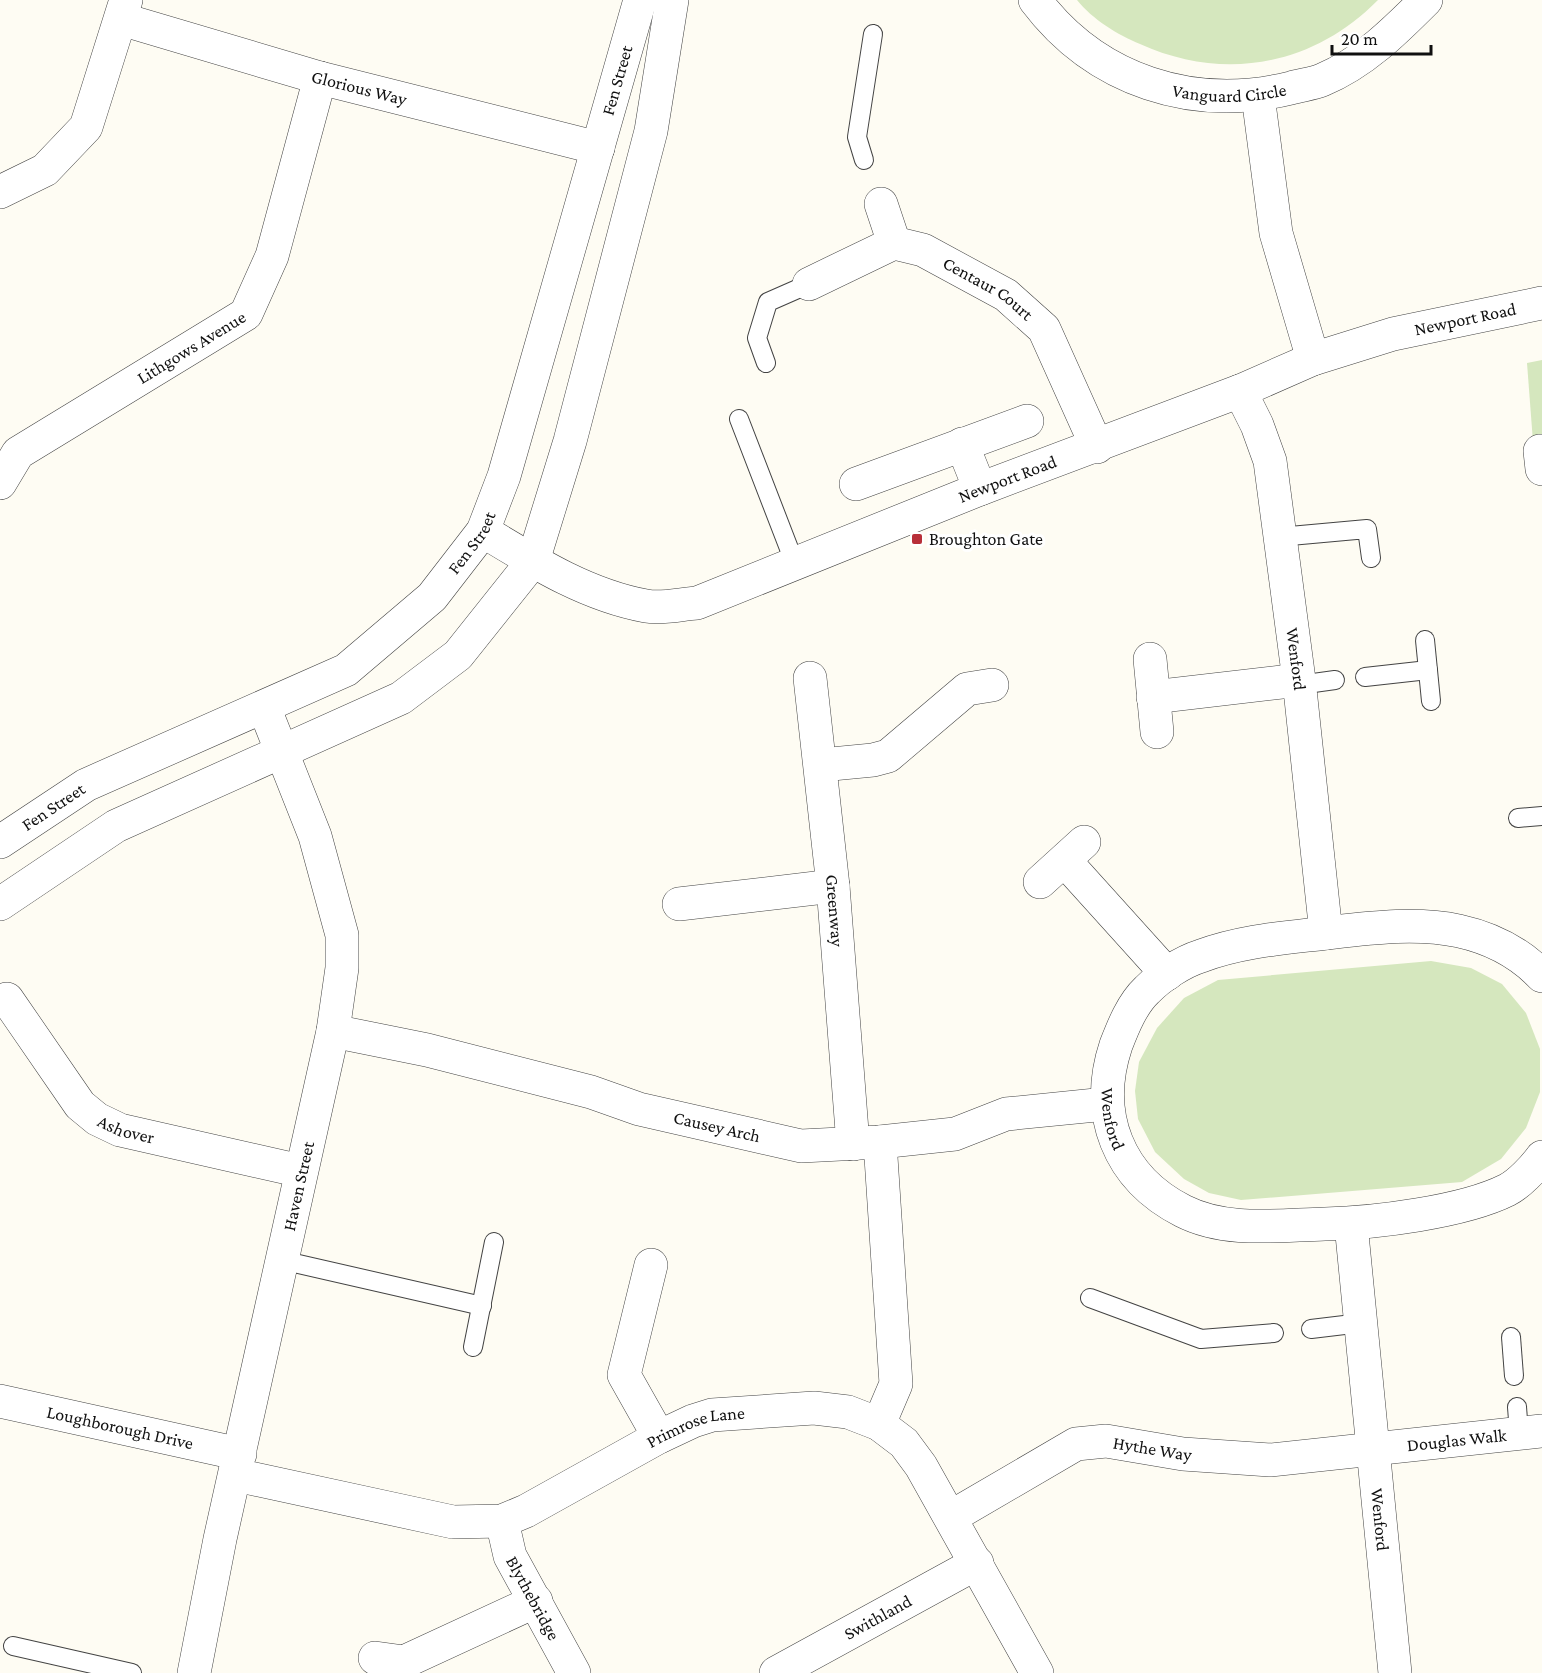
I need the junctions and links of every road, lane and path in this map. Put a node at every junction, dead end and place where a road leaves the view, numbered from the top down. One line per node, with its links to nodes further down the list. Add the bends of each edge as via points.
1 (640, 0): 9 (street, Fen Street)
2 (672, 0): 29 (street, via 651,131 570,441)
3 (1035, 0): 8 (street, Vanguard Circle, via 1083,49 1123,74 1166,90 1211,97)
4 (1426, 0): 8 (street, Vanguard Circle, via 1379,47 1322,80)
5 (124, 10): 7 (street, Glorious Way); 11 (street, via 86,127 45,170)
6 (873, 34): 10 (lane, via 857,137)
7 (320, 78): 9 (street, Glorious Way); 23 (street, Lithgows Avenue, via 272,256 246,314 18,453)
8 (1258, 96): 16 (street, via 1276,233)
9 (598, 148): 26 (street, Fen Street, via 504,476)
10 (864, 160)
11 (0, 192)
12 (878, 196): 13 (street)
13 (894, 243): 14 (street); 22 (street, Centaur Court, via 924,250 1006,295 1044,329)
14 (809, 284): 17 (lane, via 768,302 757,338)
15 (1542, 303): 16 (street, Newport Road, via 1393,334)
16 (1313, 359): 18 (street, Newport Road)
17 (766, 363)
18 (1240, 391): 22 (street, Newport Road); 27 (street, Wenford, via 1270,461)
19 (739, 419): 30 (lane)
20 (1027, 421): 21 (street)
21 (963, 444): 24 (street); 25 (street)
22 (1097, 447): 25 (street, Newport Road)
23 (0, 483)
24 (856, 484)
25 (980, 489): 30 (street, Newport Road)
26 (483, 531): 29 (street, Newport Road); 41 (street, Fen Street, via 432,597 346,670)
27 (1280, 537): 28 (lane, via 1367,529); 37 (street, Wenford)
28 (1371, 558)
29 (534, 561): 30 (street, Newport Road, via 594,592 648,606 697,603); 43 (street, via 458,655 401,698)
30 (795, 564)
31 (1425, 640): 33 (lane)
32 (1150, 659): 39 (street)
33 (1428, 670): 34 (lane); 40 (lane)
34 (1365, 677)
35 (810, 678): 44 (street, Greenway)
36 (1335, 680): 37 (lane)
37 (1299, 683): 39 (street); 52 (street, Wenford)
38 (992, 685): 44 (street, via 967,689 888,756)
39 (1153, 697): 42 (street)
40 (1431, 701)
41 (264, 706): 43 (street, Haven Street); 47 (street, Fen Street, via 86,785)
42 (1157, 732)
43 (283, 752): 50 (street, via 116,826); 56 (street, Haven Street, via 315,836 342,935 342,968)
44 (821, 765): 49 (street, Greenway)
45 (1542, 816): 46 (lane)
46 (1518, 818)
47 (0, 842)
48 (1040, 882): 53 (street, via 1074,852)
49 (833, 886): 51 (street); 58 (street, Greenway)
50 (0, 904)
51 (679, 904)
52 (1326, 933): 53 (street, Wenford, via 1263,940 1199,956); 54 (street, Wenford, via 1384,927 1458,931 1491,940 1526,959)
53 (1167, 974): 57 (street, Wenford, via 1145,991 1123,1026 1110,1065)
54 (1542, 976)
55 (7, 999): 60 (street, Ashover, via 80,1105 98,1119 120,1130)
56 (333, 1031): 58 (street, Causey Arch, via 506,1070 738,1134 801,1146); 60 (street, Haven Street)
57 (1106, 1104): 58 (street, Causey Arch, via 1006,1114 955,1134); 61 (street, Wenford, via 1111,1129 1125,1160 1150,1189 1184,1211 1217,1223 1254,1226)
58 (867, 1143): 75 (street, Greenway, via 896,1384)
59 (1542, 1157): 61 (street, Wenford, via 1509,1189 1463,1206)
60 (302, 1171): 63 (street, Haven Street)
61 (1351, 1224): 67 (street, Wenford)
62 (494, 1242): 66 (lane)
63 (281, 1260): 66 (lane); 78 (street, Haven Street)
64 (651, 1265): 76 (street, via 624,1375)
65 (1090, 1298): 69 (lane, via 1201,1339)
66 (482, 1306): 71 (lane)
67 (1361, 1323): 68 (lane); 77 (street, Wenford)
68 (1311, 1329)
69 (1274, 1333)
70 (1511, 1337): 72 (lane)
71 (473, 1347)
72 (1514, 1376)
73 (0, 1401): 78 (street, Loughborough Drive)
74 (1526, 1423): 77 (street, Douglas Walk)
75 (879, 1424): 76 (street, Primrose Lane, via 849,1412 814,1408 712,1415); 79 (street, Primrose Lane, via 904,1443)
76 (659, 1437): 80 (street, Primrose Lane)
77 (1373, 1448): 79 (street, Hythe Way, via 1270,1460 1183,1454 1106,1441 1076,1444); 90 (street, Wenford)
78 (238, 1465): 80 (street, Primrose Lane, via 453,1522); 86 (street, Haven Street)
79 (951, 1517): 81 (street, Primrose Lane)
80 (502, 1521): 82 (street, Blythebridge, via 510,1556)
81 (977, 1563): 88 (street, Swithland); 89 (street, Primrose Lane)
82 (536, 1601): 84 (street, via 404,1662); 87 (street, Blythebridge)
83 (13, 1646): 85 (lane)
84 (375, 1655)
85 (132, 1673)
86 (194, 1673)
87 (574, 1673)
88 (777, 1673)
89 (1037, 1673)
90 (1395, 1673)

